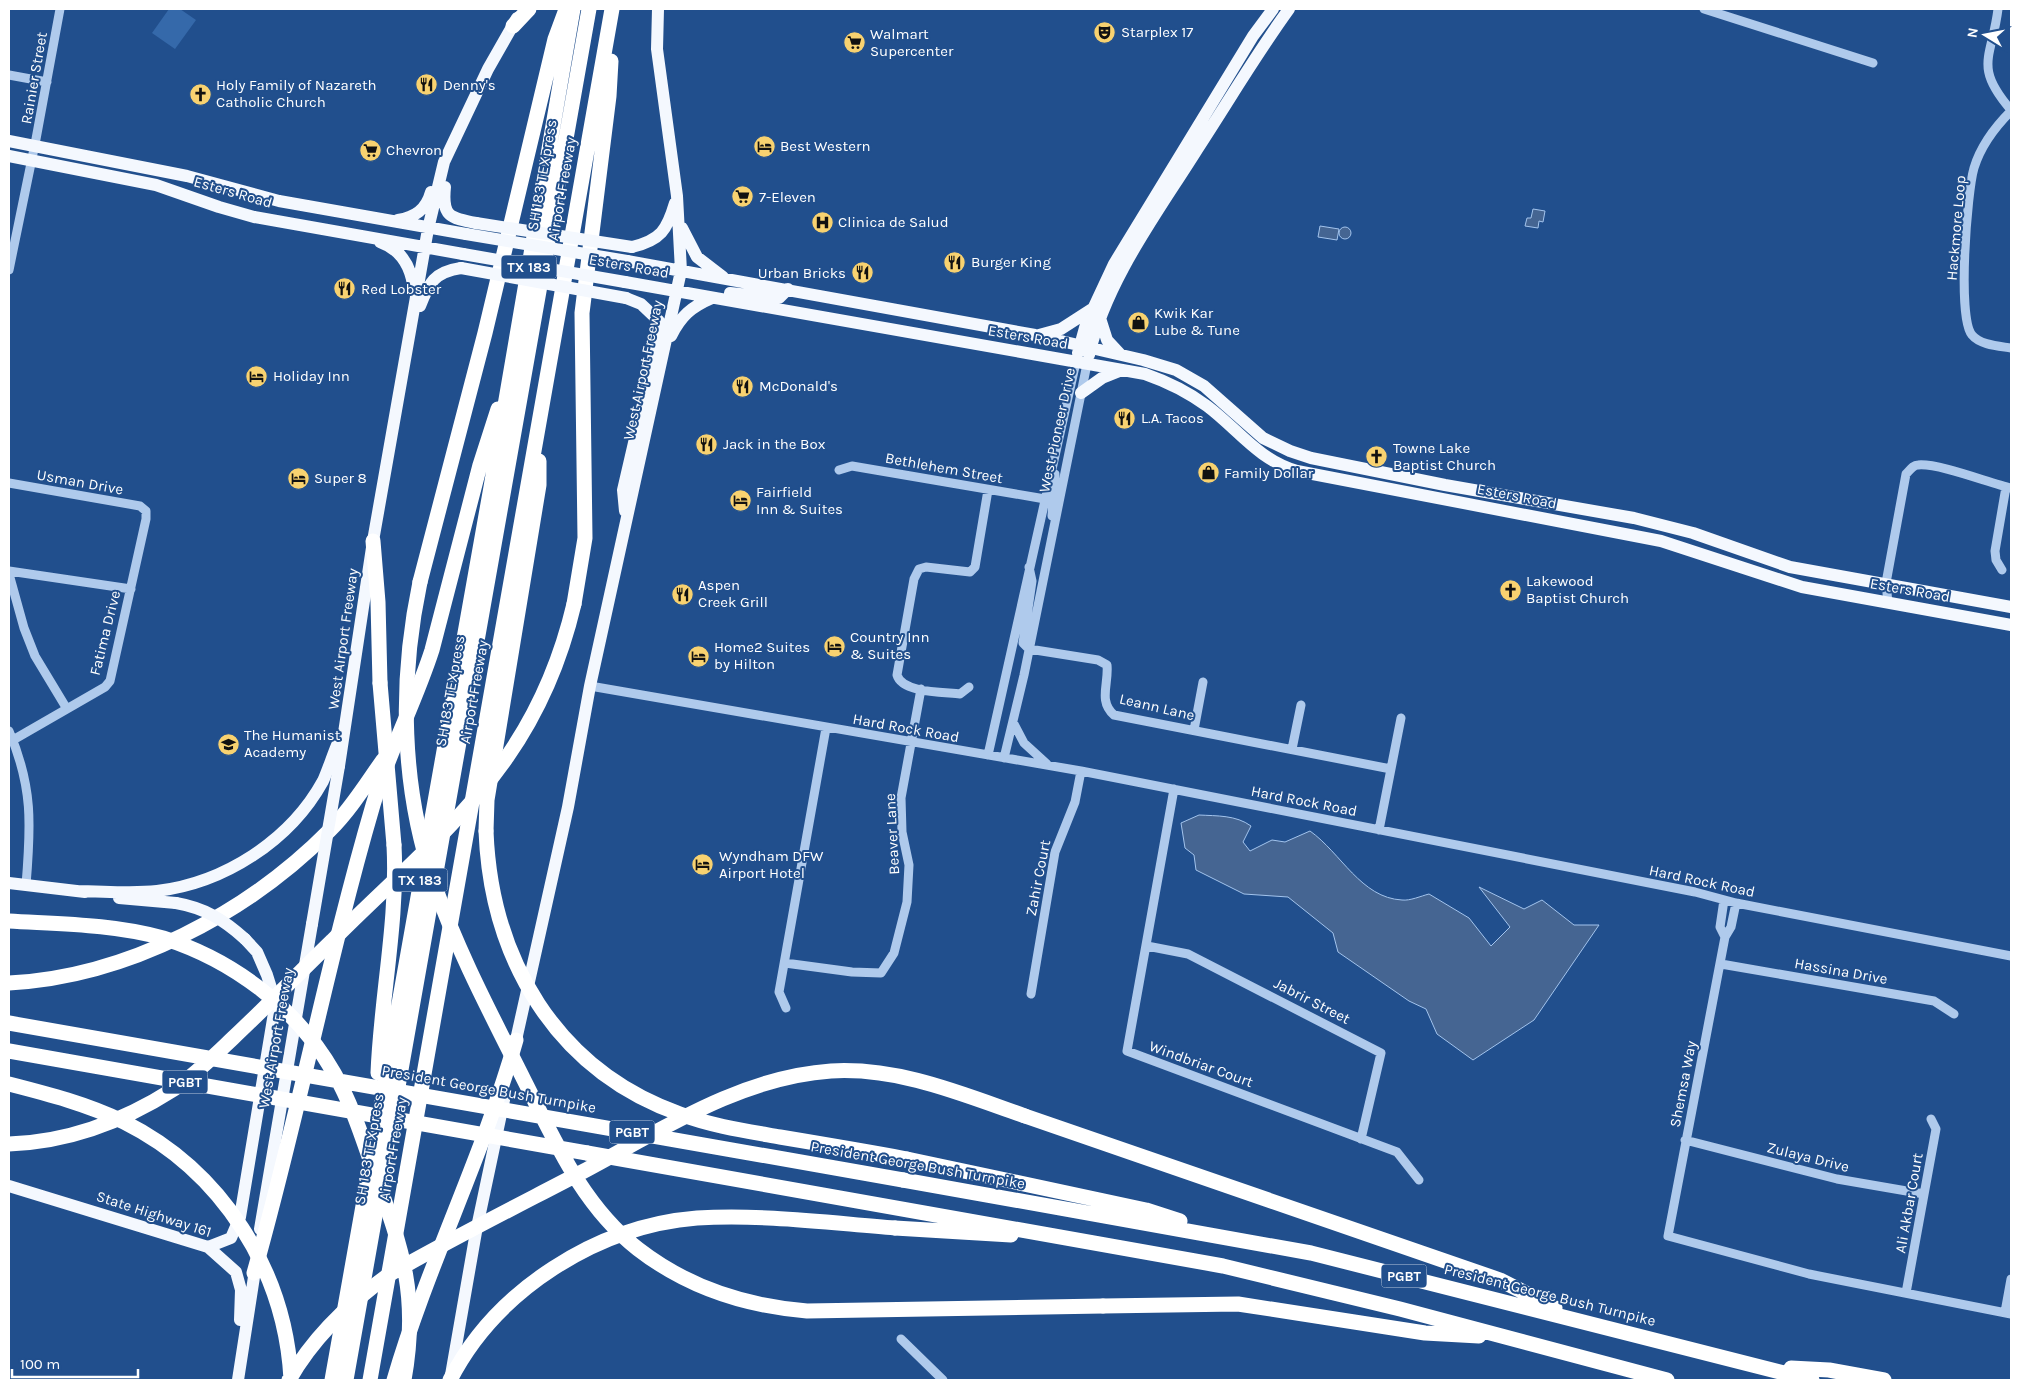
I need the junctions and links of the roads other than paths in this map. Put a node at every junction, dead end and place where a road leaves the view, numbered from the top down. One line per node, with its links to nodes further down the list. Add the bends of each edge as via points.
1 (60, 9): 17 (street, Rainier Street)
2 (522, 9): 14 (main road, West Airport Freeway)
3 (529, 9): 14 (highway)
4 (567, 9): 136 (highway, bridge, via 555,39 485,333 420,582 409,651 406,729 412,796 426,856 456,939 581,1187 603,1216 638,1248 679,1275 724,1295 766,1306 807,1311 1238,1304 1432,1334)
5 (573, 9): 50 (highway, Airport Freeway / TX 183)
6 (589, 9): 141 (highway, SH 183 TEXpress)
7 (596, 9): 142 (highway, SH 183 TEXpress)
8 (613, 9): 52 (highway, Airport Freeway / TX 183); 123 (highway, bridge, via 609,96 582,313 585,538 564,641 547,687 521,736 492,777 439,835 247,1025 190,1076 142,1108 94,1129 42,1141)
9 (658, 9): 24 (main road, West Airport Freeway, via 657,49)
10 (1273, 9): 39 (main road, West Pioneer Drive, via 1253,36 1114,264)
11 (1289, 9): 39 (main road, West Pioneer Drive)
12 (1704, 9): 15 (street)
13 (1998, 9): 18 (street, via 1988,67 1992,85)
14 (513, 26): 23 (main road, West Airport Freeway, via 488,69)
15 (1873, 64)
16 (9, 74): 17 (street)
17 (48, 82): 20 (street, Rainier Street)
18 (2011, 110): 45 (street, Hackmore Loop, via 1995,128 1974,169 1964,296 1968,329 1973,336)
19 (9, 141): 20 (main road, Esters Road)
20 (35, 146): 22 (street, Rainier Street); 25 (main road, Esters Road, via 187,176 279,201)
21 (9, 156): 22 (main road, Esters Road)
22 (32, 160): 28 (main road, Esters Road, via 156,185 254,217); 30 (street, Rainier Street)
23 (444, 162): 24 (main road, bridge, via 443,206 449,215 476,223 632,247 650,243 660,235 669,223); 25 (main road, via 424,208 412,217); 27 (main road, West Airport Freeway)
24 (677, 196): 26 (main road, West Airport Freeway)
25 (393, 221): 27 (main road, Esters Road)
26 (680, 222): 31 (main road, West Airport Freeway); 32 (main road, via 697,257)
27 (428, 229): 29 (main road, West Airport Freeway); 31 (main road, Esters Road, bridge)
28 (363, 236): 29 (main road, Esters Road); 36 (main road, via 386,244 410,268)
29 (425, 247): 34 (main road, Esters Road, bridge); 36 (main road, West Airport Freeway)
30 (9, 270)
31 (681, 271): 32 (main road, Esters Road); 34 (main road, West Airport Freeway)
32 (725, 279): 33 (main road, Esters Road)
33 (788, 289): 35 (main road, via 779,298 731,292); 37 (main road); 38 (main road, Esters Road)
34 (677, 292): 35 (main road, Esters Road); 46 (main road, West Airport Freeway)
35 (717, 298): 37 (main road, Esters Road); 46 (main road, via 694,306 683,315)
36 (415, 304): 41 (main road, West Airport Freeway)
37 (784, 310): 40 (main road, Esters Road)
38 (908, 312): 40 (main road, via 902,318 892,320); 42 (main road); 43 (main road, Esters Road)
39 (1096, 312): 43 (main road, via 1060,329); 44 (main road, West Pioneer Drive); 47 (main road, via 1107,340)
40 (850, 322): 42 (main road, Esters Road)
41 (411, 330): 65 (main road, bridge, via 434,278 447,270 461,268 626,298 641,304 659,321 623,490); 66 (main road, West Airport Freeway)
42 (905, 332): 48 (main road, Esters Road)
43 (1035, 336): 44 (main road, Esters Road)
44 (1085, 346): 47 (main road, Esters Road); 48 (main road, West Pioneer Drive)
45 (2011, 348)
46 (664, 349): 65 (main road, West Airport Freeway)
47 (1122, 355): 53 (main road, Esters Road, via 1176,370 1204,386 1263,438 1290,451)
48 (1081, 363): 49 (main road, Esters Road); 51 (street, West Pioneer Drive); 54 (street, West Pioneer Drive)
49 (1123, 370): 51 (main road, via 1102,378); 56 (main road, Esters Road, via 1165,381 1184,390 1279,466)
50 (510, 380): 90 (highway, via 490,430 423,679); 120 (highway, Airport Freeway / TX 183)
51 (1081, 393): 64 (street, West Pioneer Drive)
52 (540, 413): 128 (highway, bridge, via 539,485 489,792 486,831 497,917 514,961 541,1010 560,1034 598,1070 647,1101 715,1125 906,1159 1146,1210); 143 (highway, Airport Freeway / TX 183)
53 (1334, 463): 56 (main road); 59 (main road, Esters Road)
54 (1052, 464): 61 (street, West Pioneer Drive); 64 (street, via 1055,476 1052,518)
55 (839, 470): 60 (street, Bethlehem Street, via 852,466)
56 (1332, 477): 62 (main road, Esters Road)
57 (9, 484): 63 (street, Usman Drive, via 140,506)
58 (2009, 488): 68 (street, via 1995,551); 70 (street, via 1931,466 1917,464 1911,468 1906,474)
59 (1467, 489): 62 (main road); 70 (main road, Esters Road, via 1658,523 1790,567)
60 (988, 490): 61 (street, Bethlehem Street); 80 (street, via 975,567 970,572 926,567 914,580 897,676 904,686)
61 (1045, 499): 67 (street, West Pioneer Drive)
62 (1465, 502): 72 (main road, Esters Road, via 1661,541 1780,581)
63 (146, 511): 71 (street, Fatima Drive)
64 (1055, 522): 76 (street, West Pioneer Drive)
65 (626, 524): 78 (main road, West Airport Freeway)
66 (373, 541): 84 (main road, West Airport Freeway); 120 (highway, bridge, via 395,902 380,1036)
67 (1029, 568): 76 (street, via 1032,581 1023,643); 93 (street, West Pioneer Drive)
68 (2002, 570)
69 (9, 572): 71 (street); 82 (street, via 35,656)
70 (1886, 583): 72 (street); 73 (street); 74 (main road, Esters Road)
71 (130, 589): 82 (street, Fatima Drive, via 110,681)
72 (1874, 600): 73 (main road, Esters Road)
73 (1888, 603): 75 (main road, Esters Road)
74 (2011, 607)
75 (2011, 625)
76 (1029, 649): 85 (street, West Pioneer Drive); 87 (street, Leann Lane, via 1098,660 1106,665 1108,676 1104,699 1114,715)
77 (1203, 682): 87 (street)
78 (590, 686): 86 (street, Hard Rock Road); 116 (main road, West Airport Freeway, via 568,806)
79 (969, 687): 80 (street, via 960,694)
80 (921, 690): 91 (street)
81 (1301, 705): 92 (street)
82 (67, 709): 89 (street, Fatima Drive)
83 (1401, 718): 96 (street)
84 (348, 719): 102 (main road, via 322,781 297,817 274,840 233,868 189,884 156,891); 130 (main road, West Airport Freeway, bridge, via 290,1044)
85 (1013, 722): 94 (street, West Pioneer Drive); 95 (street, via 1024,743)
86 (826, 728): 91 (street, Hard Rock Road); 109 (street)
87 (1194, 730): 92 (street, Leann Lane)
88 (9, 731): 89 (street)
89 (13, 740): 101 (street, via 25,772 29,803 31,831)
90 (396, 740): 111 (highway, via 360,794 331,829 270,882 190,932 138,955 102,967); 130 (highway, via 374,802 343,911)
91 (911, 742): 93 (street, Hard Rock Road); 109 (street, Beaver Lane, via 902,798 902,832 909,865 907,902 894,953 881,973)
92 (1292, 749): 96 (street, Leann Lane)
93 (988, 756): 94 (street, Hard Rock Road)
94 (1004, 758): 95 (street, Hard Rock Road)
95 (1047, 765): 97 (street, Hard Rock Road)
96 (1391, 769): 99 (street)
97 (1081, 771): 98 (street, Hard Rock Road); 112 (street, Zahir Court, via 1075,802 1055,852)
98 (1174, 789): 99 (street, Hard Rock Road); 107 (street, Windbriar Court)
99 (1379, 830): 103 (street, Hard Rock Road)
100 (9, 883): 101 (main road)
101 (26, 885): 102 (main road)
102 (76, 891): 129 (main road, bridge, via 139,901 176,902 203,909 246,939 257,952 267,975 272,991 273,1028 240,1218 231,1238)
103 (1724, 900): 104 (street, Hard Rock Road); 106 (street, Shemsa Way, via 1720,926)
104 (1736, 903): 106 (street, Shemsa Way, via 1731,927); 108 (street, Hard Rock Road)
105 (9, 920): 145 (highway, bridge, via 120,930 162,938 187,947 251,982 304,1029 334,1072 347,1098 400,1246 411,1308)
106 (1725, 937): 110 (street, Shemsa Way)
107 (1147, 946): 121 (street, Jabrir Street, via 1188,954 1381,1053); 121 (street, Windbriar Court, via 1127,1051)
108 (2011, 956)
109 (784, 963): 113 (street, via 779,992)
110 (1721, 964): 114 (street, Hassina Drive, via 1934,1001); 122 (street, Shemsa Way)
111 (9, 983)
112 (1031, 994)
113 (786, 1008)
114 (1954, 1014)
115 (9, 1023): 128 (highway, President George Bush Turnpike / PGBT, bridge)
116 (516, 1040): 144 (highway); 146 (main road, West Airport Freeway, via 476,1232)
117 (9, 1052): 127 (highway, PGBT, bridge)
118 (9, 1084): 139 (highway, bridge, via 78,1103 124,1122 167,1149 202,1179 230,1211 266,1270 286,1334)
119 (1931, 1119): 126 (street, Ali Akbar Court, via 1936,1129)
120 (375, 1131): 140 (highway, Airport Freeway / TX 183)
121 (1361, 1138): 124 (street, Windbriar Court, via 1397,1152)
122 (1685, 1140): 126 (street, Zulaya Drive, via 1837,1179); 132 (street, Shemsa Way, via 1668,1236 1809,1274)
123 (9, 1144)
124 (1419, 1180)
125 (9, 1186): 129 (main road, State Highway 161)
126 (1924, 1194): 132 (street, Ali Akbar Court)
127 (1060, 1236): 136 (highway, PGBT, via 1261,1274); 146 (highway, bridge, via 976,1234 722,1217 672,1222 627,1233 571,1258 538,1279 483,1332)
128 (1224, 1236): 134 (highway, President George Bush Turnpike / PGBT, via 1354,1263)
129 (208, 1247): 138 (main road, State Highway 161, via 231,1266 239,1281)
130 (254, 1273): 138 (main road, West Airport Freeway)
131 (2011, 1279): 133 (street)
132 (1906, 1293): 133 (street)
133 (2008, 1313)
134 (1583, 1322): 137 (highway, President George Bush Turnpike / PGBT); 139 (highway, bridge, via 1500,1280 919,1080 873,1072 831,1071 772,1081 739,1092 390,1274 329,1324)
135 (901, 1339): 147 (street)
136 (1513, 1339): 148 (highway, PGBT)
137 (1762, 1367): 149 (highway, President George Bush Turnpike / PGBT); 150 (highway, via 1819,1369)
138 (237, 1380)
139 (290, 1380)
140 (332, 1380)
141 (346, 1380)
142 (355, 1380)
143 (370, 1380)
144 (394, 1380)
145 (404, 1380)
146 (450, 1380)
147 (943, 1380)
148 (1667, 1380)
149 (1812, 1380)
150 (1884, 1380)

